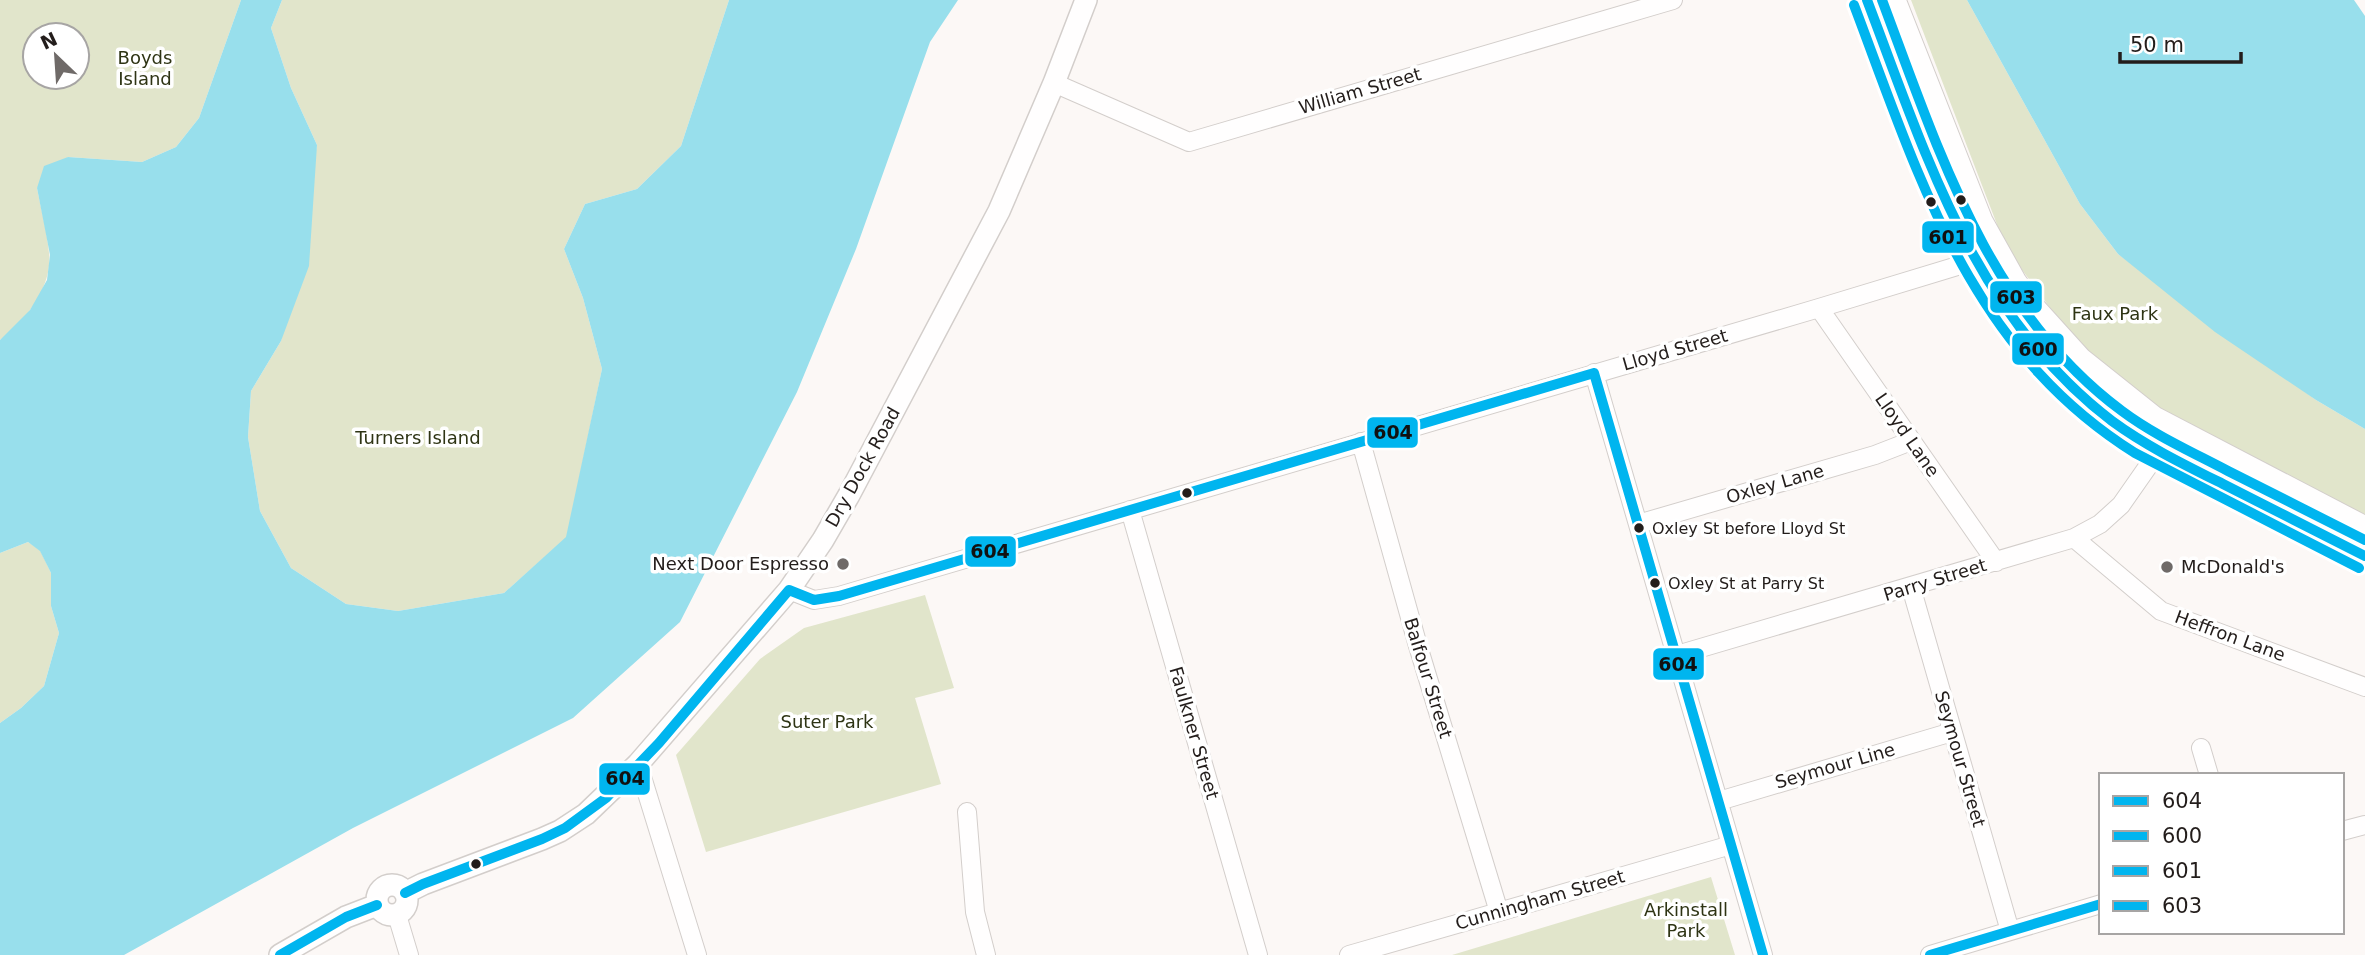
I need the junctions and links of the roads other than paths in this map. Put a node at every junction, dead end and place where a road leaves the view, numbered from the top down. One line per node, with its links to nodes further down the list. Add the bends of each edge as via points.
1 (1086, 0): 5 (street, Dry Dock Road)
2 (1673, 0): 5 (street, William Street, via 1189,142)
3 (1867, 0): 7 (main road, via 1947,205)
4 (1894, 0): 6 (main road)
5 (1054, 83): 20 (street, Dry Dock Road, via 978,254 849,495)
6 (1996, 251): 7 (street, Lloyd Street); 15 (main road, via 2033,307 2080,359 2154,418)
7 (1974, 261): 8 (street, Lloyd Street); 12 (main road, via 2028,343 2109,419)
8 (1819, 308): 9 (street, Lloyd Street); 10 (street, Lloyd Lane)
9 (1594, 373): 11 (street, Lloyd Street); 14 (street)
10 (1911, 441): 14 (street, Oxley Lane); 18 (street, Lloyd Lane)
11 (1361, 442): 13 (street, Lloyd Street); 35 (street, Balfour Street)
12 (2158, 452): 16 (street, Parry Street, via 2121,505); 17 (main road)
13 (1130, 510): 20 (street, Lloyd Street, via 826,599 814,600); 42 (street, Faulkner Street)
14 (1638, 524): 21 (street)
15 (2365, 528)
16 (2074, 538): 18 (street, Parry Street); 22 (street, Heffron Lane, via 2161,611)
17 (2365, 556)
18 (1996, 562): 19 (street, Parry Street)
19 (1911, 587): 21 (street, Parry Street); 23 (street, Seymour Street)
20 (789, 590): 25 (street, Dry Dock Road)
21 (1677, 654): 27 (street)
22 (2365, 687)
23 (1952, 732): 27 (street, Seymour Line); 37 (street, Seymour Street)
24 (2201, 748): 26 (street)
25 (638, 764): 32 (street, Dry Dock Road, via 596,806 561,831); 40 (street)
26 (2208, 773)
27 (1719, 801): 31 (street)
28 (967, 812): 41 (street, via 975,912)
29 (2365, 825): 30 (street)
30 (2344, 830)
31 (1731, 845): 35 (street, Cunningham Street); 44 (street)
32 (405, 893): 33 (street, via 386,886 378,892); 36 (street, via 406,906)
33 (377, 905): 36 (street, via 385,914); 38 (street, via 346,917)
34 (2099, 905): 37 (street)
35 (1499, 912): 43 (street, Cunningham Street)
36 (397, 915): 39 (street)
37 (2010, 931): 45 (street)
38 (280, 955)
39 (409, 955)
40 (697, 955)
41 (986, 955)
42 (1258, 955)
43 (1349, 955)
44 (1763, 955)
45 (1930, 955)

